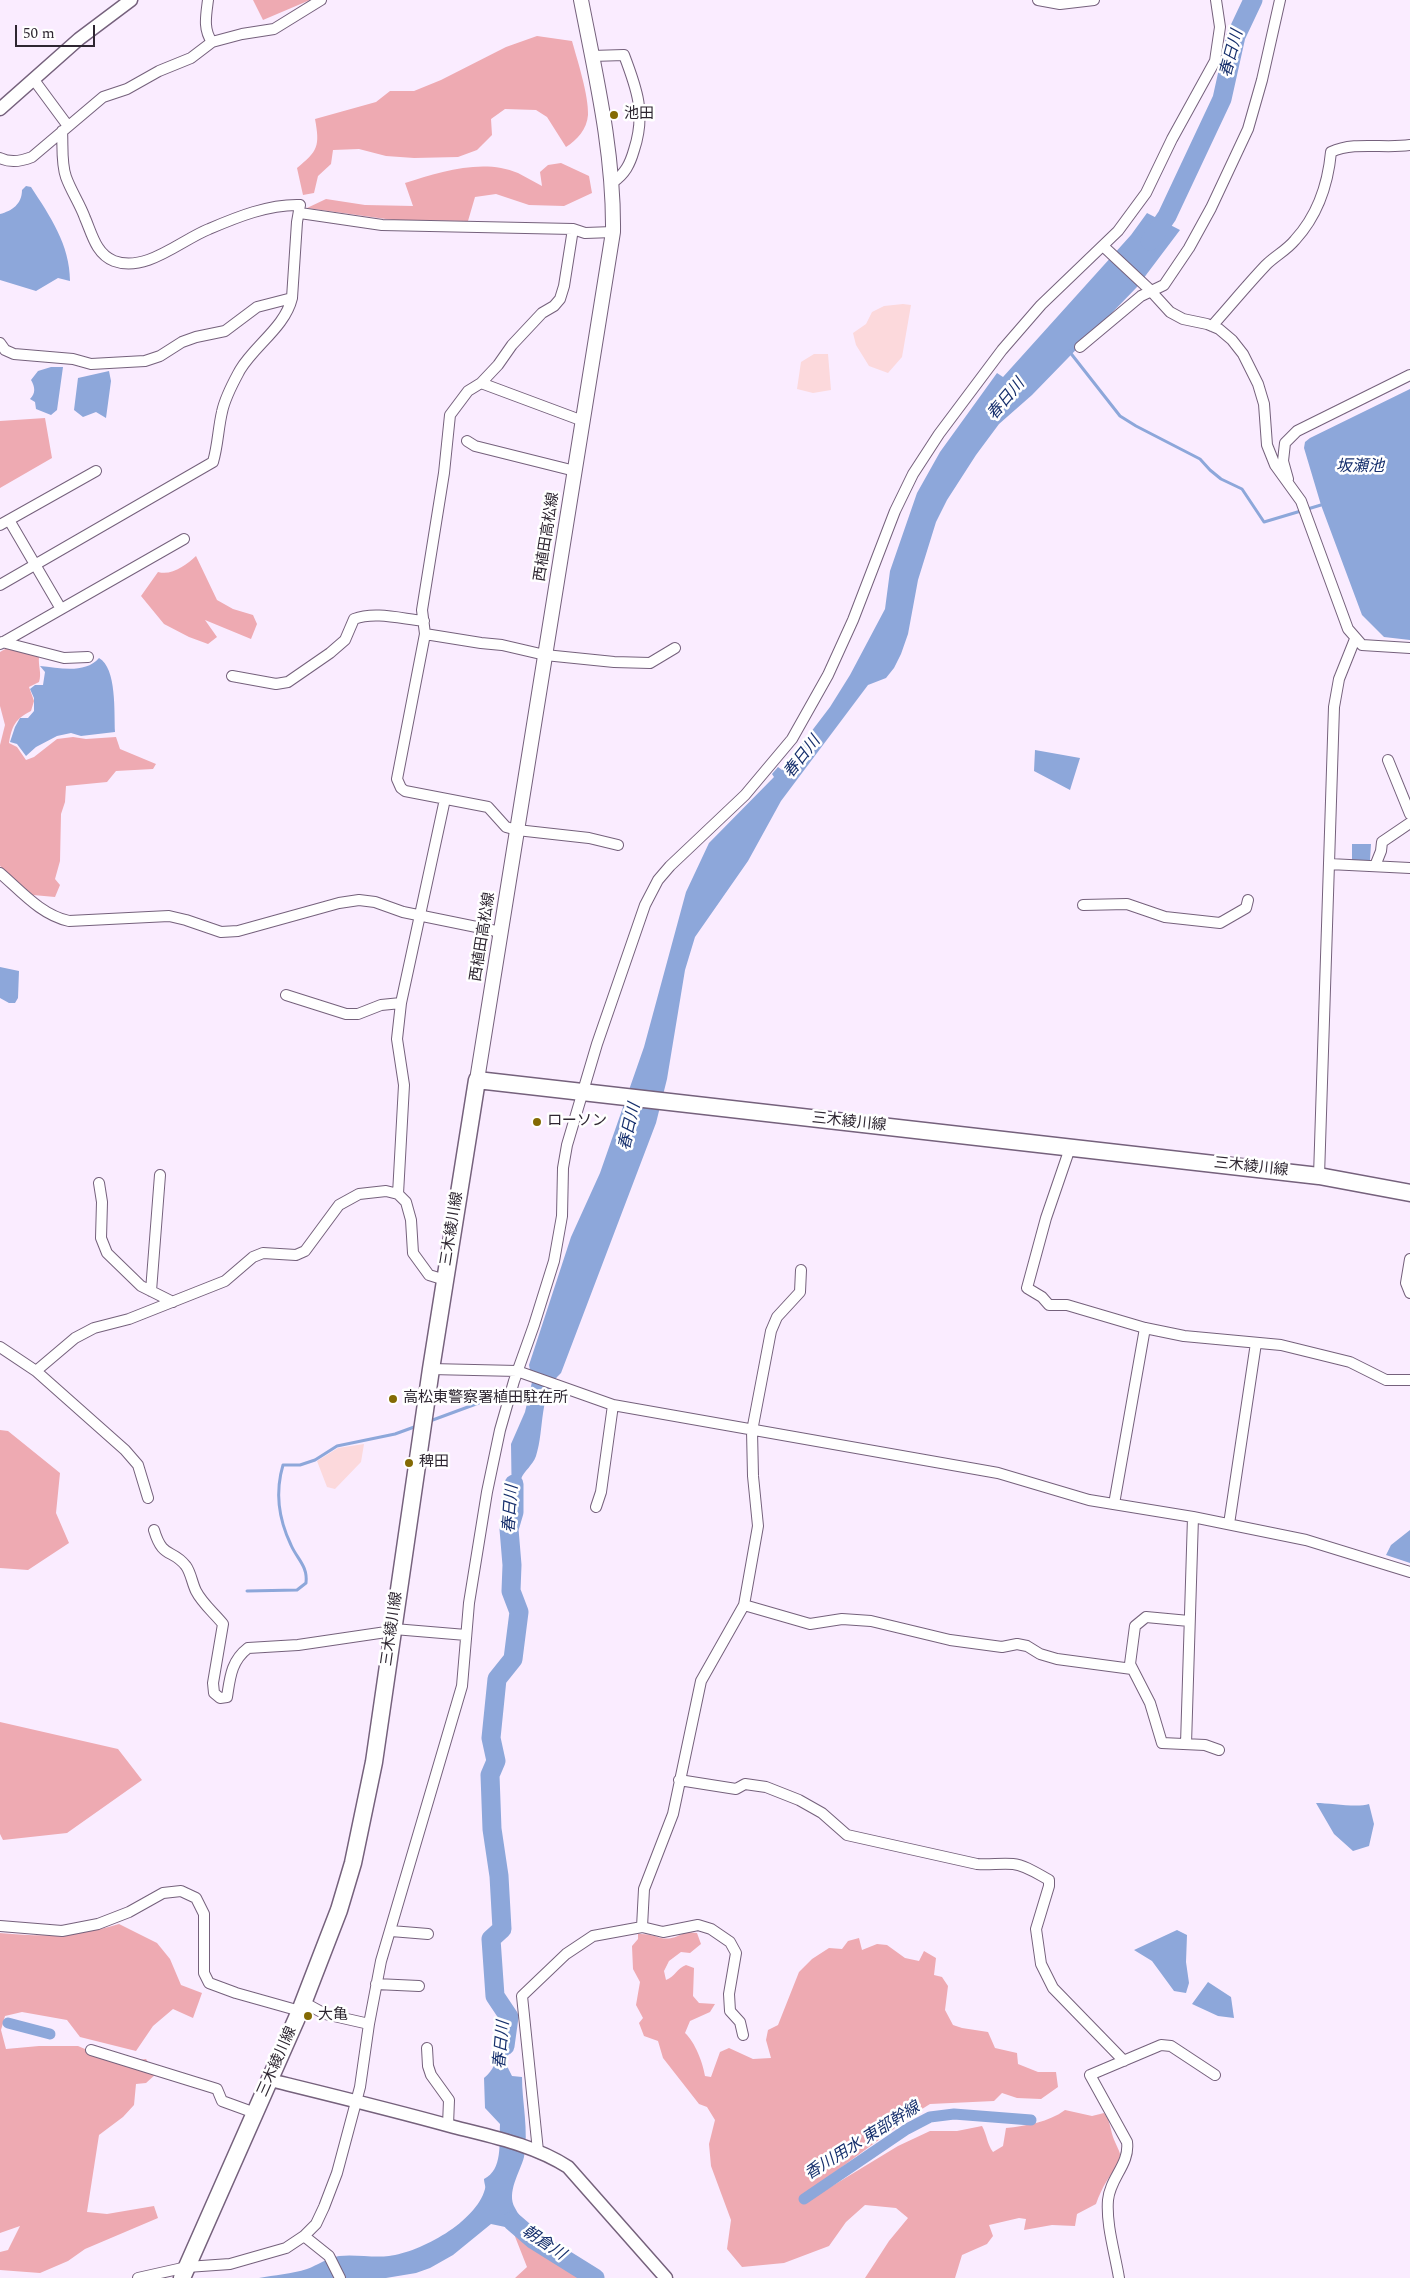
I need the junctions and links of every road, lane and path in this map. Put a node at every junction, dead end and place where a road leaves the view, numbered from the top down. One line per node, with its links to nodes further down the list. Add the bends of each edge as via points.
1 (131, 0): 11 (street, via 79,39)
2 (208, 0): 9 (street, via 206,34)
3 (321, 0): 9 (street, via 274,29)
4 (581, 0): 10 (main road, 西植田高松線)
5 (1038, 0): 6 (street, via 1060,4)
6 (1094, 0)
7 (1216, 0): 20 (street, via 1220,27 1216,61 1146,193)
8 (1280, 0): 21 (street, via 1248,129 1190,248 1164,285)
9 (212, 42): 13 (street, via 191,58 127,89 102,97)
10 (592, 56): 16 (main road, 西植田高松線); 16 (street, via 624,55 640,102 642,118 631,160 624,175)
11 (34, 80): 12 (street); 13 (street)
12 (0, 109)
13 (65, 128): 15 (street, via 32,157 21,161); 17 (street, via 66,176 98,250 114,261 134,263 156,258 207,229 285,204 300,205)
14 (1410, 145): 23 (street, via 1349,147 1331,152 1330,171 1310,221 1294,241 1267,263)
15 (0, 158)
16 (613, 182): 19 (main road, 西植田高松線)
17 (300, 213): 18 (street, via 382,225); 22 (street)
18 (573, 229): 19 (street, via 585,233); 27 (street, via 560,299 542,313)
19 (613, 232): 28 (main road, 西植田高松線)
20 (1104, 248): 21 (street); 64 (street, via 1041,305 1002,350 923,456 895,511 828,675 792,738 745,795 658,880 644,905)
21 (1151, 291): 23 (street, via 1170,312 1183,319); 25 (street, via 1140,296)
22 (292, 298): 24 (street, via 257,307 225,331 196,336 145,361 91,364 73,359 14,354); 35 (street, via 289,311 242,368 228,393 213,462)
23 (1212, 326): 32 (street, via 1232,340 1258,384 1264,404 1267,445 1275,465)
24 (0, 343)
25 (1080, 347)
26 (1410, 375): 32 (street, via 1297,431 1285,443 1284,460)
27 (481, 383): 28 (street); 38 (street, via 457,403 449,420 444,473 422,610)
28 (583, 420): 31 (main road, 西植田高松線)
29 (467, 441): 31 (street, via 475,446)
30 (96, 471): 33 (street)
31 (575, 471): 44 (main road, 西植田高松線)
32 (1289, 485): 40 (street, via 1301,501 1348,629)
33 (5, 523): 35 (street)
34 (184, 539): 37 (street)
35 (36, 565): 36 (street); 37 (street)
36 (0, 585)
37 (61, 609): 41 (street)
38 (424, 621): 39 (street); 46 (street, via 360,617 354,619 345,640 330,654 288,682 276,684)
39 (425, 634): 44 (street); 48 (street, via 397,779 405,791)
40 (1355, 639): 43 (street, via 1372,647); 53 (street, via 1339,679 1334,707)
41 (1, 643): 45 (street, via 64,658)
42 (675, 648): 44 (street, via 650,663)
43 (1410, 648)
44 (545, 655): 51 (main road, 西植田高松線)
45 (88, 657)
46 (232, 676)
47 (1388, 760): 49 (street)
48 (445, 799): 51 (street, via 488,808 506,827); 59 (street)
49 (1410, 814)
50 (1410, 823): 54 (street, via 1382,842)
51 (517, 830): 52 (street, via 589,838); 60 (main road, 西植田高松線)
52 (618, 845)
53 (1329, 864): 54 (street); 67 (street)
54 (1375, 866): 55 (street)
55 (1410, 868)
56 (0, 873): 59 (street, via 43,911 54,918 69,921 169,916 220,932 238,932 339,902 359,900)
57 (1248, 900): 58 (street, via 1246,908 1220,923 1165,917 1126,904)
58 (1083, 905)
59 (418, 916): 60 (street); 62 (street)
60 (501, 932): 63 (main road, 西植田高松線)
61 (286, 996): 62 (street, via 346,1014)
62 (400, 1004): 70 (street, via 397,1039 404,1085)
63 (477, 1080): 64 (main road, 三木綾川線); 73 (main road, 三木綾川線)
64 (584, 1093): 65 (main road, 三木綾川線); 82 (street, via 564,1160 562,1216 554,1261)
65 (1070, 1148): 67 (main road, 三木綾川線); 77 (street, via 1027,1288 1049,1305 1067,1305)
66 (160, 1175): 74 (street)
67 (1319, 1176): 69 (main road, 三木綾川線)
68 (99, 1182): 74 (street, via 101,1238 107,1253)
69 (1410, 1193)
70 (398, 1194): 73 (street, via 406,1202 413,1253 430,1275); 76 (street, via 386,1191 359,1194 340,1206 305,1252 296,1255 263,1252 225,1281)
71 (1410, 1259): 75 (street, via 1406,1283)
72 (801, 1270): 85 (street, via 800,1292 777,1317 771,1331)
73 (445, 1280): 80 (main road, 三木綾川線)
74 (151, 1292): 76 (street)
75 (1410, 1293)
76 (173, 1302): 81 (street, via 94,1328 75,1338)
77 (1144, 1328): 78 (street, via 1184,1336); 87 (street)
78 (1256, 1343): 83 (street, via 1281,1345 1350,1362 1386,1380); 90 (street)
79 (0, 1347): 81 (street)
80 (431, 1368): 82 (street); 95 (main road, 三木綾川線)
81 (36, 1370): 86 (street, via 125,1450 138,1465)
82 (520, 1371): 84 (street); 96 (street, via 500,1430 487,1492)
83 (1410, 1380)
84 (613, 1406): 85 (street); 88 (street)
85 (752, 1431): 87 (street, via 988,1471); 93 (street, via 758,1526)
86 (148, 1498)
87 (1114, 1504): 89 (street)
88 (596, 1507)
89 (1193, 1516): 90 (street); 94 (street)
90 (1229, 1524): 92 (street, via 1306,1540)
91 (154, 1530): 95 (street, via 158,1544 187,1567 199,1596 223,1624 214,1683 214,1693 220,1698 227,1696 232,1666 248,1648 298,1645)
92 (1410, 1572)
93 (744, 1605): 97 (street, via 810,1624 842,1619 871,1621 950,1640 1002,1647 1022,1645 1057,1659); 100 (street, via 701,1681)
94 (1190, 1621): 97 (street, via 1140,1620 1135,1626); 98 (street)
95 (393, 1630): 96 (street); 107 (main road, 三木綾川線, via 374,1762 353,1863 339,1910)
96 (466, 1634): 103 (street, via 462,1686)
97 (1132, 1669): 98 (street, via 1150,1704 1162,1743)
98 (1186, 1744): 99 (street)
99 (1219, 1750)
100 (679, 1780): 102 (street, via 673,1814 644,1889); 112 (street, via 736,1789 745,1784 766,1787 822,1813 847,1835 977,1864 1022,1866 1049,1880 1036,1929 1041,1964 1054,1988)
101 (0, 1926): 107 (street, via 62,1931 98,1924 129,1912 163,1893 181,1891 196,1898 204,1914 204,1973 210,1982 236,1993)
102 (642, 1928): 109 (street, via 663,1932 698,1925 711,1929 730,1942 736,1952 729,1994 730,2011 740,2022); 118 (street, via 594,1936 566,1954 522,1996)
103 (391, 1931): 104 (street); 105 (street)
104 (428, 1934)
105 (376, 1984): 106 (street); 108 (street)
106 (419, 1986)
107 (301, 2007): 108 (street); 114 (main road, 三木綾川線)
108 (369, 2024): 115 (street)
109 (743, 2035)
110 (427, 2048): 117 (street, via 431,2075 449,2100)
111 (91, 2050): 116 (street, via 217,2089 222,2101)
112 (1124, 2060): 113 (street, via 1161,2044 1171,2046); 124 (street, via 1090,2075 1127,2142 1129,2152 1108,2198)
113 (1215, 2075)
114 (270, 2080): 115 (street); 116 (main road, 三木綾川線)
115 (357, 2101): 117 (street); 119 (street, via 337,2173 316,2224)
116 (255, 2114): 120 (main road, 三木綾川線)
117 (448, 2125): 118 (street)
118 (534, 2149): 123 (street, via 568,2167)
119 (304, 2236): 120 (street, via 286,2248); 122 (street, via 329,2256)
120 (184, 2274): 121 (street)
121 (138, 2278)
122 (340, 2278)
123 (666, 2278)
124 (1119, 2278)

